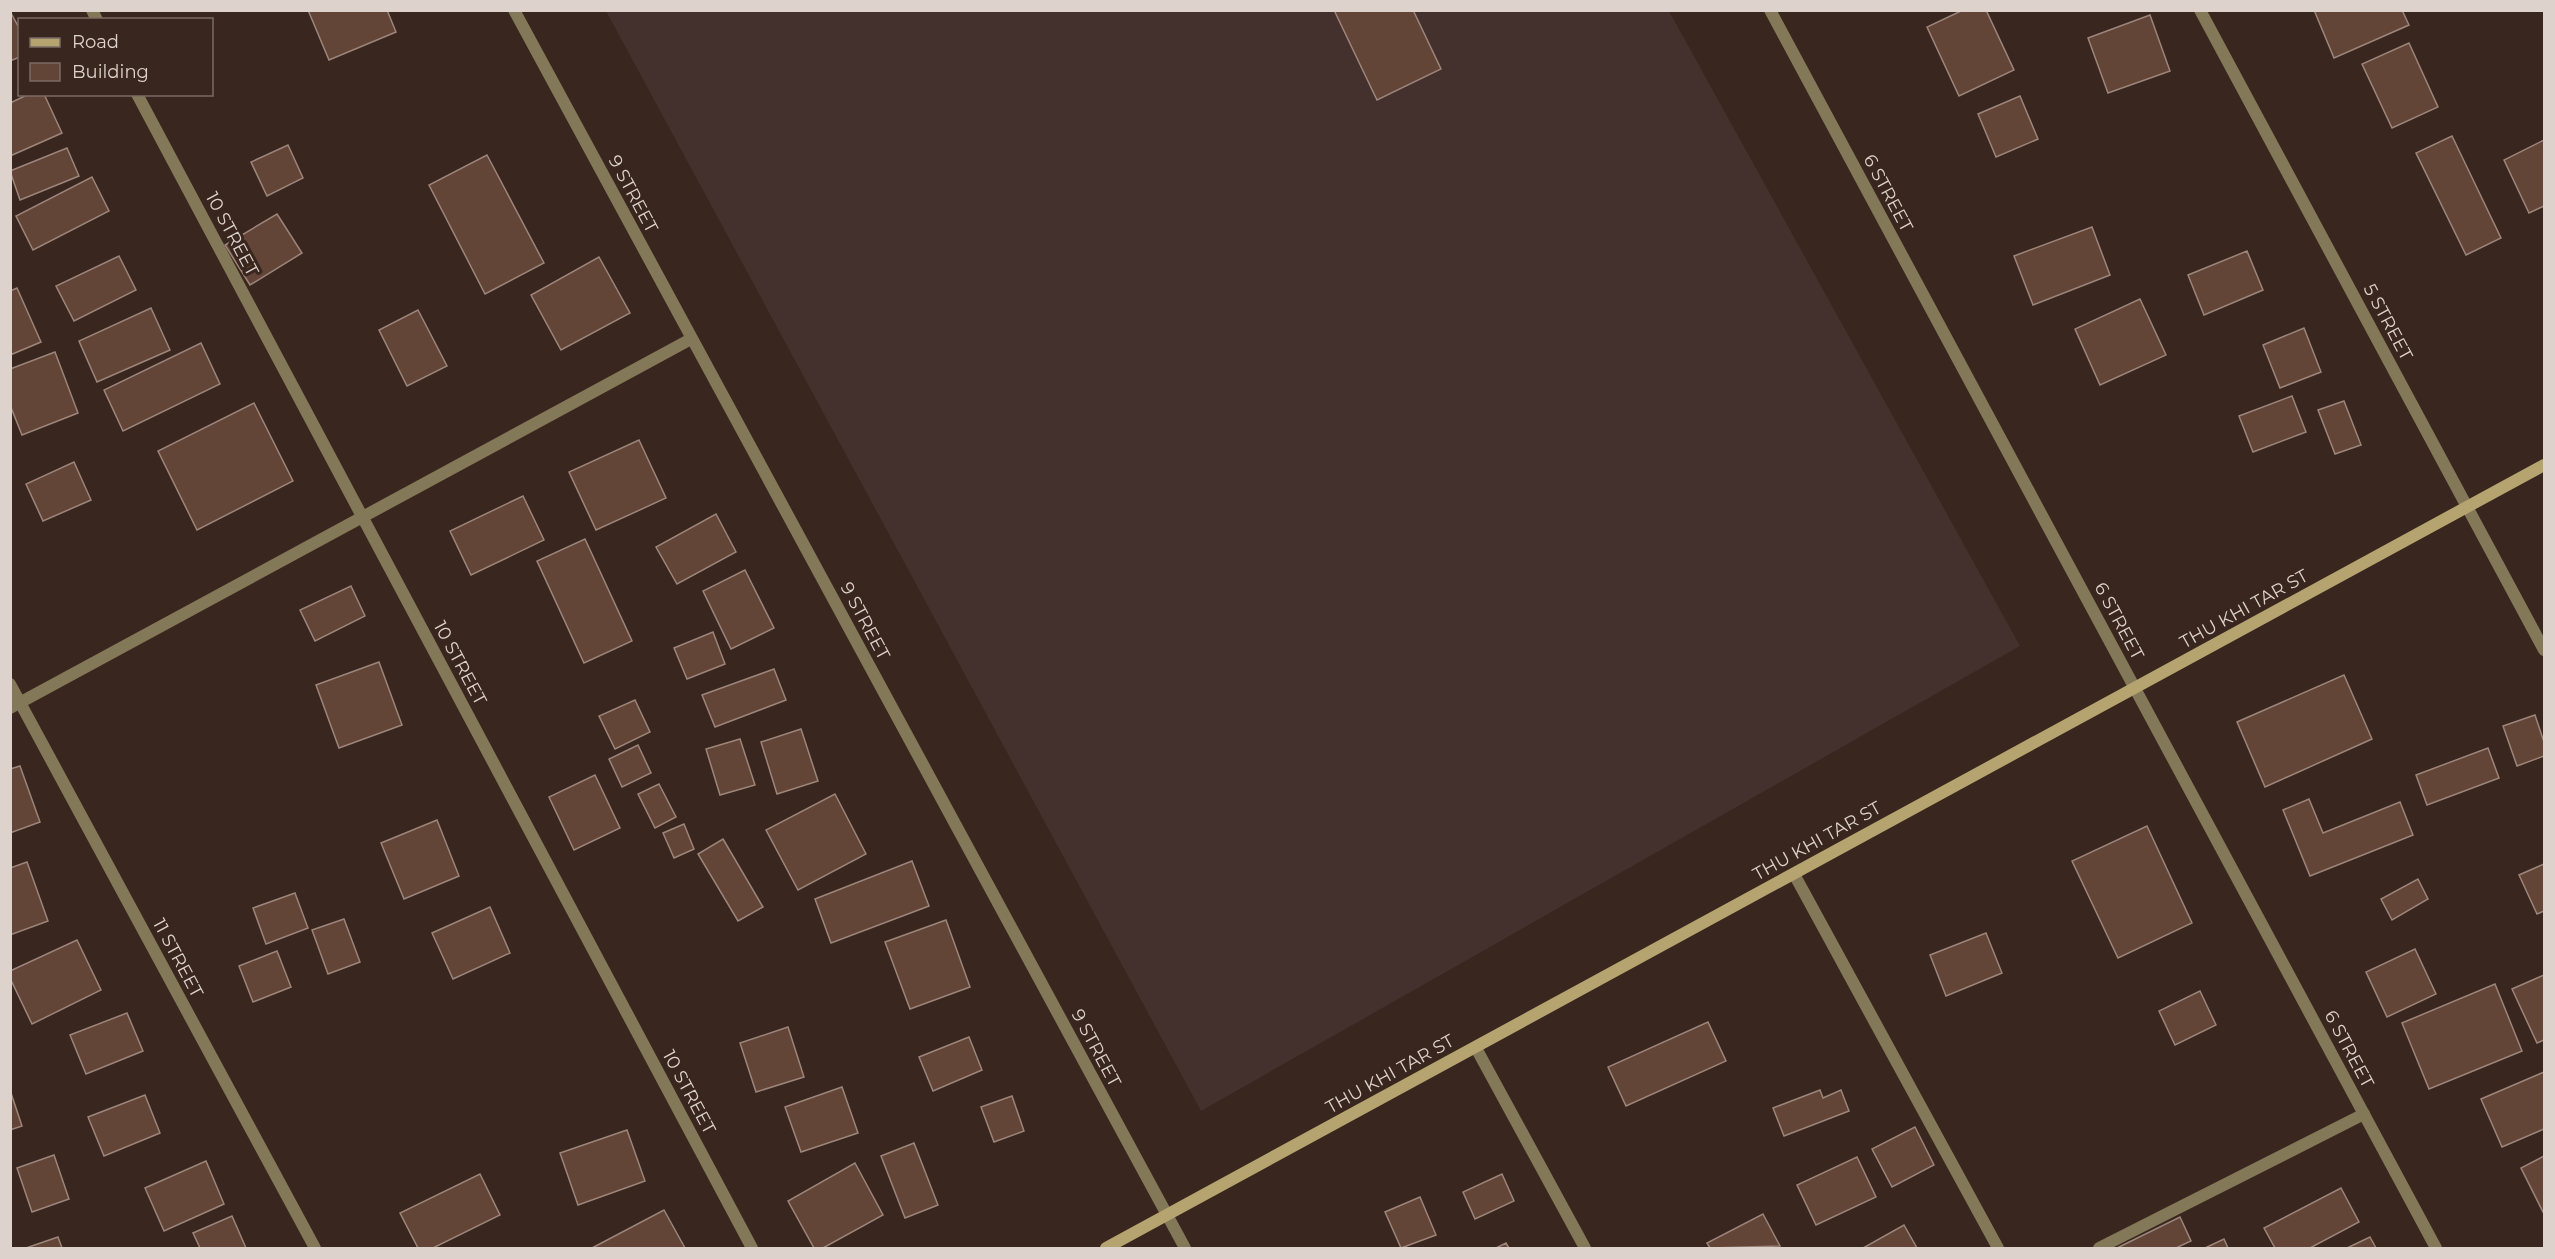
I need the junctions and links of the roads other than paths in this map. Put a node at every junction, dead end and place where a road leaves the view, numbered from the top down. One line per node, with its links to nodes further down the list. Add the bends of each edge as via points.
1 (513, 10): 5 (street, 9 STREET)
2 (1770, 10): 11 (street, 6 STREET)
3 (2200, 10): 7 (street, 5 STREET)
4 (138, 96): 8 (street, 10 STREET)
5 (692, 339): 8 (street); 16 (street, 9 STREET)
6 (2544, 465): 7 (street, THU KHI TAR ST)
7 (2468, 507): 9 (street, 5 STREET); 11 (street, THU KHI TAR ST)
8 (362, 517): 12 (street); 18 (street, 10 STREET)
9 (2544, 650)
10 (10, 684): 12 (street, 11 STREET)
11 (2135, 689): 13 (street, THU KHI TAR ST); 15 (street, 6 STREET)
12 (15, 705): 17 (street, 11 STREET)
13 (1794, 874): 14 (street, THU KHI TAR ST); 22 (street)
14 (1476, 1048): 16 (street, THU KHI TAR ST); 21 (street)
15 (2364, 1114): 23 (street); 24 (street, 6 STREET)
16 (1167, 1216): 19 (street, THU KHI TAR ST); 20 (street, 9 STREET)
17 (315, 1248)
18 (752, 1248)
19 (1106, 1248)
20 (1185, 1248)
21 (1585, 1248)
22 (1998, 1248)
23 (2099, 1248)
24 (2436, 1248)

